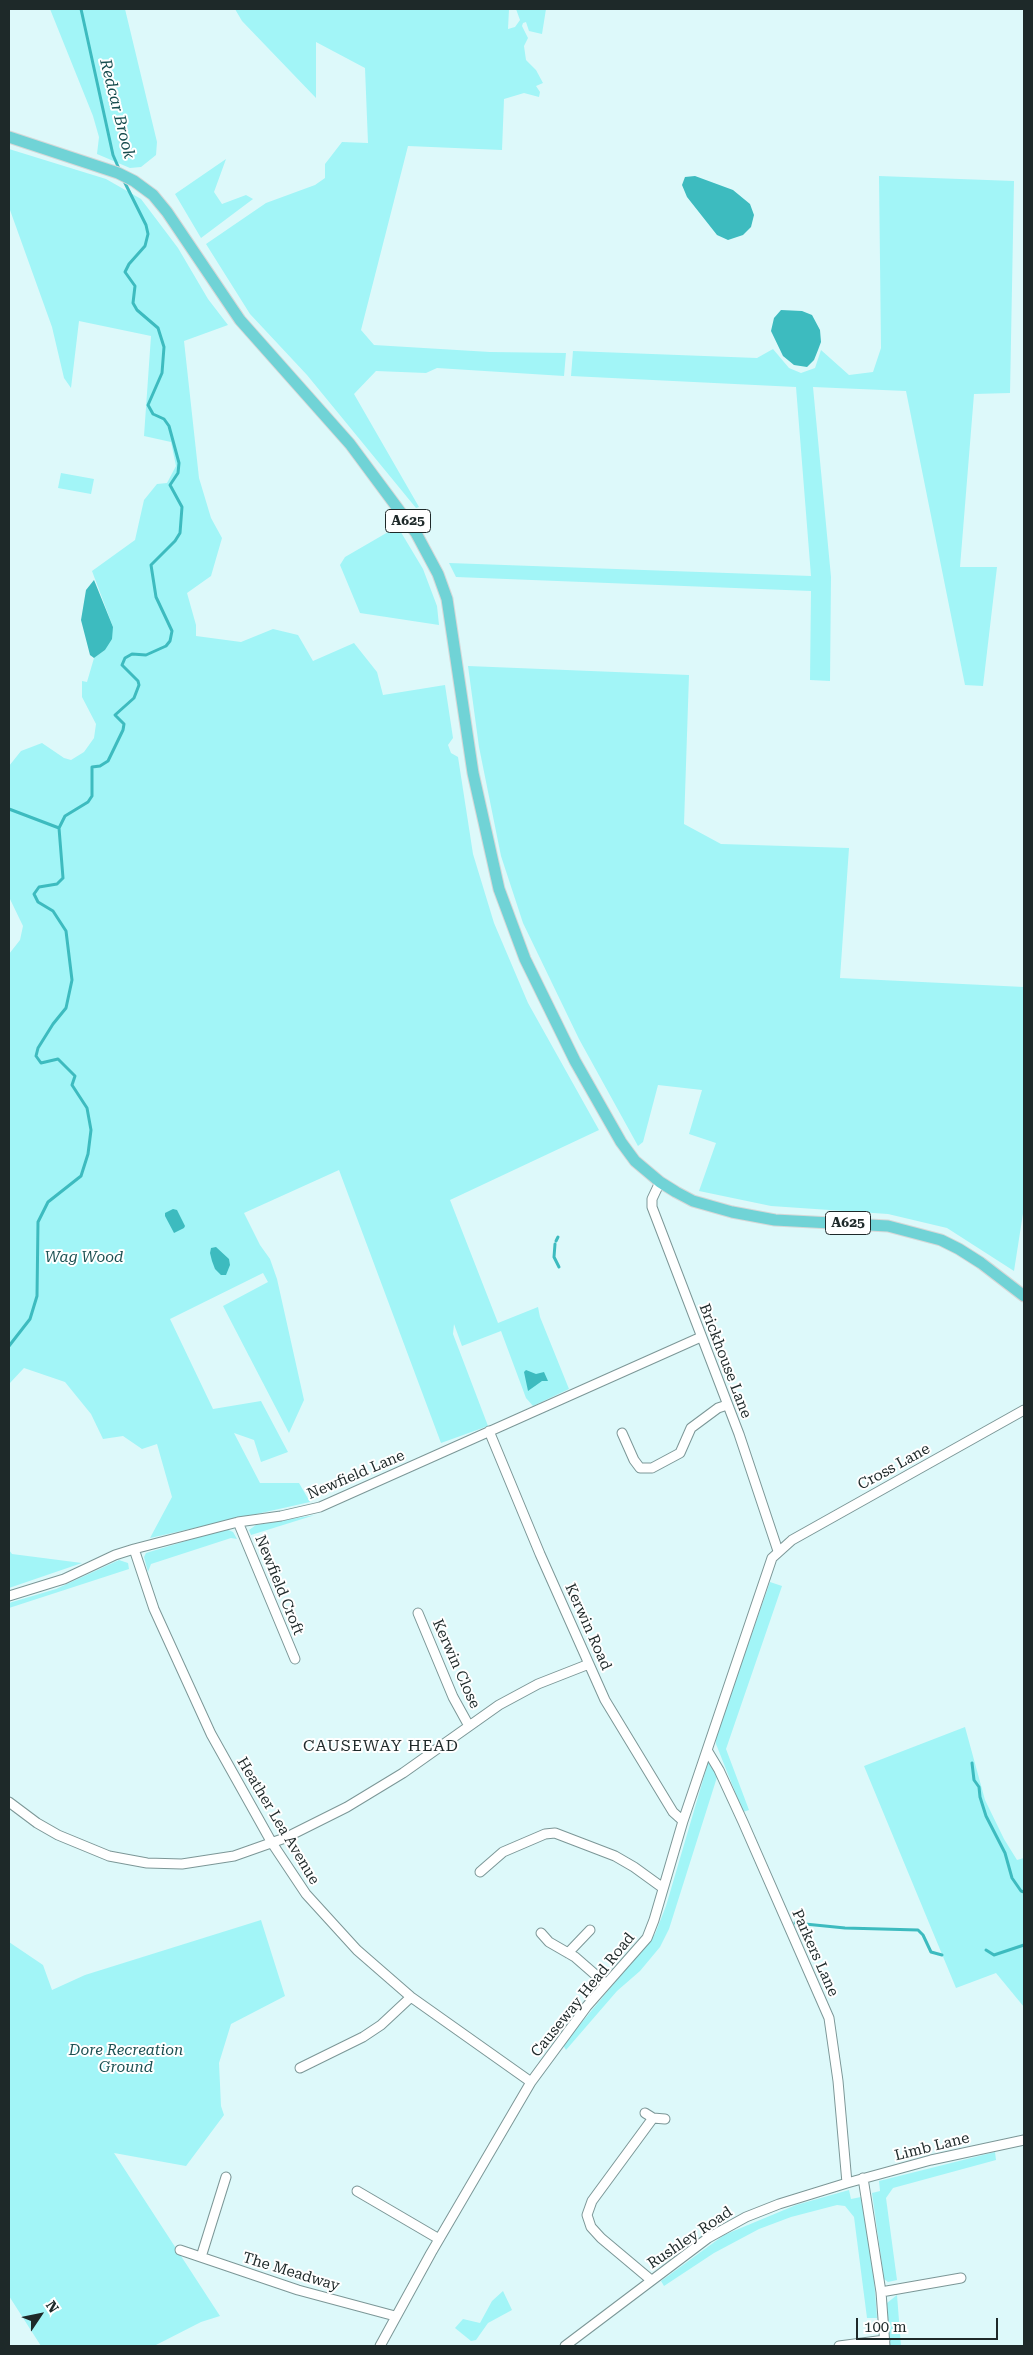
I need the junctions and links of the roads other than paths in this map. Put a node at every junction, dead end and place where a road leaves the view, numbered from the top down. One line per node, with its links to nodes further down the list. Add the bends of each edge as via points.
1 (9, 137): 2 (main road, A625, via 118,173 153,195 240,320 350,444 416,533 447,599 473,774 495,874 507,912 550,1010 607,1118 635,1160)
2 (660, 1182): 3 (main road, A625, via 693,1201 732,1212 775,1220 879,1225 914,1232 959,1249); 4 (street, Brickhouse Lane, via 652,1198 652,1206)
3 (1024, 1296)
4 (701, 1337): 5 (street, Brickhouse Lane); 7 (street, Newfield Lane)
5 (727, 1405): 8 (street, via 691,1428 680,1453 652,1468 640,1468); 11 (street, Brickhouse Lane)
6 (1024, 1410): 11 (street, Cross Lane, via 792,1540)
7 (489, 1431): 9 (street, Newfield Lane, via 320,1507); 15 (street, Kerwin Road)
8 (622, 1433)
9 (238, 1522): 10 (street, Newfield Lane); 14 (street, Newfield Croft)
10 (134, 1549): 12 (street, Newfield Lane, via 64,1578); 20 (street, Heather Lea Avenue, via 154,1609 192,1695)
11 (778, 1551): 17 (street, Causeway Head Road, via 769,1565)
12 (9, 1596)
13 (418, 1613): 16 (street, Kerwin Close, via 452,1697)
14 (295, 1659)
15 (589, 1664): 16 (street, via 520,1693); 19 (street, Kerwin Road, via 614,1717 673,1812)
16 (469, 1726): 20 (street, via 379,1789 314,1825)
17 (707, 1750): 19 (street, Causeway Head Road); 36 (street, Parkers Lane, via 739,1813 828,2018 838,2080)
18 (9, 1802): 20 (street, via 37,1823 76,1844 128,1860 165,1864 201,1862 234,1856)
19 (683, 1821): 22 (street, Causeway Head Road)
20 (272, 1843): 27 (street, Heather Lea Avenue, via 322,1913 357,1950)
21 (480, 1872): 22 (street, via 503,1852 555,1833 615,1856)
22 (663, 1888): 26 (street, Causeway Head Road, via 647,1938)
23 (590, 1930): 25 (street)
24 (541, 1933): 25 (street)
25 (568, 1953): 26 (street)
26 (606, 1984): 29 (street, Causeway Head Road)
27 (411, 1997): 28 (street, via 364,2037); 29 (street, Heather Lea Avenue)
28 (300, 2068)
29 (530, 2082): 38 (street, Causeway Head Road)
30 (645, 2113): 31 (street)
31 (654, 2118): 32 (street); 42 (street, via 592,2200 587,2214 591,2226 602,2238)
32 (665, 2118)
33 (1024, 2140): 35 (street, Limb Lane)
34 (226, 2177): 40 (street)
35 (863, 2178): 36 (street, Limb Lane); 43 (street)
36 (847, 2183): 42 (street, Rushley Road, via 779,2204 729,2225)
37 (357, 2190): 38 (street)
38 (439, 2238): 44 (street, Causeway Head Road)
39 (180, 2250): 40 (street, The Meadway)
40 (201, 2257): 44 (street, The Meadway, via 289,2287)
41 (961, 2278): 43 (street)
42 (651, 2280): 47 (street, Rushley Road)
43 (881, 2292): 45 (street)
44 (395, 2316): 46 (street, Causeway Head Road)
45 (885, 2343): 48 (street)
46 (380, 2346)
47 (565, 2346)
48 (839, 2346)

